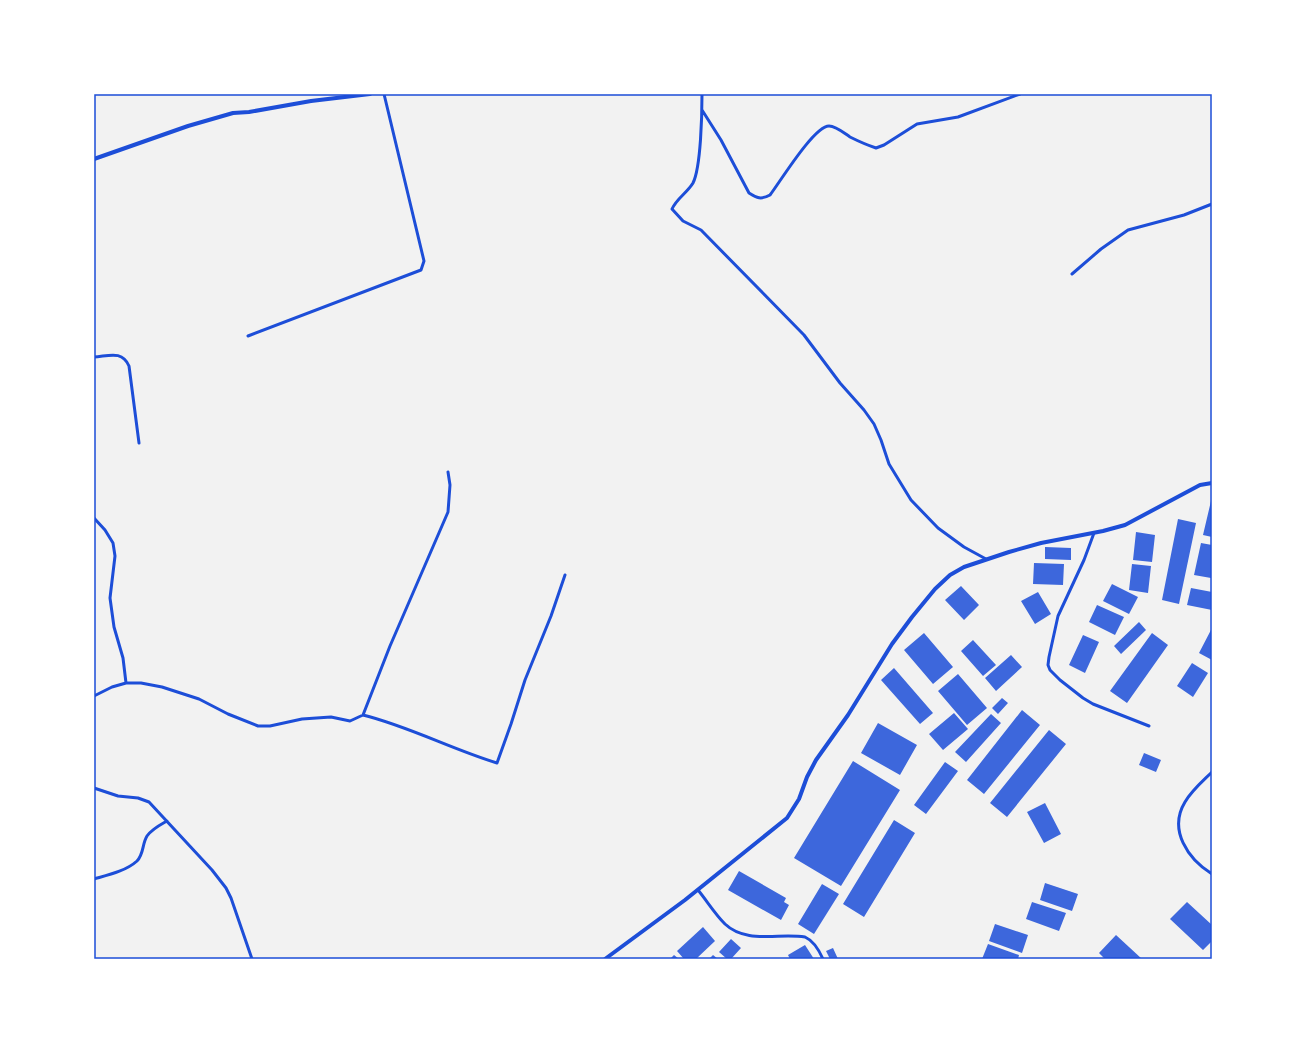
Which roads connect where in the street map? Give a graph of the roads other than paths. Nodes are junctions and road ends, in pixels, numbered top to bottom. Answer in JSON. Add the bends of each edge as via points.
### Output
{"nodes":[{"id":1,"x":370,"y":94,"type":"edge"},
{"id":2,"x":384,"y":94,"type":"edge"},
{"id":3,"x":702,"y":94,"type":"edge"},
{"id":4,"x":1020,"y":94,"type":"edge"},
{"id":5,"x":701,"y":110,"type":"junction"},
{"id":6,"x":94,"y":159,"type":"edge"},
{"id":7,"x":1212,"y":204,"type":"edge"},
{"id":8,"x":1072,"y":274,"type":"dead end"},
{"id":9,"x":248,"y":336,"type":"dead end"},
{"id":10,"x":94,"y":357,"type":"edge"},
{"id":11,"x":139,"y":443,"type":"dead end"},
{"id":12,"x":448,"y":472,"type":"dead end"},
{"id":13,"x":1212,"y":483,"type":"edge"},
{"id":14,"x":94,"y":518,"type":"edge"},
{"id":15,"x":1094,"y":533,"type":"junction"},
{"id":16,"x":986,"y":559,"type":"junction"},
{"id":17,"x":565,"y":575,"type":"dead end"},
{"id":18,"x":126,"y":683,"type":"junction"},
{"id":19,"x":94,"y":696,"type":"edge"},
{"id":20,"x":363,"y":715,"type":"junction"},
{"id":21,"x":1149,"y":726,"type":"dead end"},
{"id":22,"x":1212,"y":772,"type":"edge"},
{"id":23,"x":94,"y":788,"type":"edge"},
{"id":24,"x":167,"y":821,"type":"junction"},
{"id":25,"x":1212,"y":874,"type":"edge"},
{"id":26,"x":94,"y":879,"type":"edge"},
{"id":27,"x":698,"y":890,"type":"junction"},
{"id":28,"x":252,"y":959,"type":"edge"},
{"id":29,"x":605,"y":959,"type":"edge"},
{"id":30,"x":824,"y":959,"type":"edge"}],
"edges":[{"from":1,"to":6,"type":"street","via":[[233,113]]},
{"from":2,"to":9,"type":"lane","via":[[424,261],[421,270]]},
{"from":3,"to":5,"type":"lane"},
{"from":4,"to":5,"type":"lane","via":[[958,117],[917,124],[876,148],[837,128],[822,128],[803,149],[770,195],[763,199],[748,193],[721,140]]},
{"from":5,"to":16,"type":"lane","via":[[698,163],[694,182],[672,209],[684,221],[701,230],[808,340],[874,424],[889,464],[911,500],[938,528]]},
{"from":7,"to":8,"type":"lane","via":[[1184,215],[1128,230]]},
{"from":10,"to":11,"type":"lane","via":[[117,355],[126,359]]},
{"from":12,"to":20,"type":"lane","via":[[448,512]]},
{"from":13,"to":15,"type":"street","via":[[1200,485],[1125,524]]},
{"from":14,"to":18,"type":"lane","via":[[106,530],[113,543],[115,556],[110,598]]},
{"from":15,"to":16,"type":"street","via":[[1040,543]]},
{"from":15,"to":21,"type":"lane","via":[[1058,616],[1048,665],[1060,680],[1083,698]]},
{"from":16,"to":27,"type":"street","via":[[950,575],[912,617],[892,644],[848,716],[816,760],[799,799],[787,818]]},
{"from":17,"to":20,"type":"lane","via":[[497,763]]},
{"from":18,"to":19,"type":"lane"},
{"from":18,"to":20,"type":"lane","via":[[148,684],[199,699],[258,726],[332,717],[350,721]]},
{"from":22,"to":25,"type":"lane","via":[[1185,802],[1179,822],[1180,833],[1188,852],[1195,862]]},
{"from":23,"to":24,"type":"lane","via":[[149,802]]},
{"from":24,"to":26,"type":"lane","via":[[147,836],[142,854],[137,861],[113,874]]},
{"from":24,"to":28,"type":"lane","via":[[226,888]]},
{"from":27,"to":29,"type":"street"},
{"from":27,"to":30,"type":"lane","via":[[720,918],[736,932],[749,936],[805,937],[816,946]]}]}
